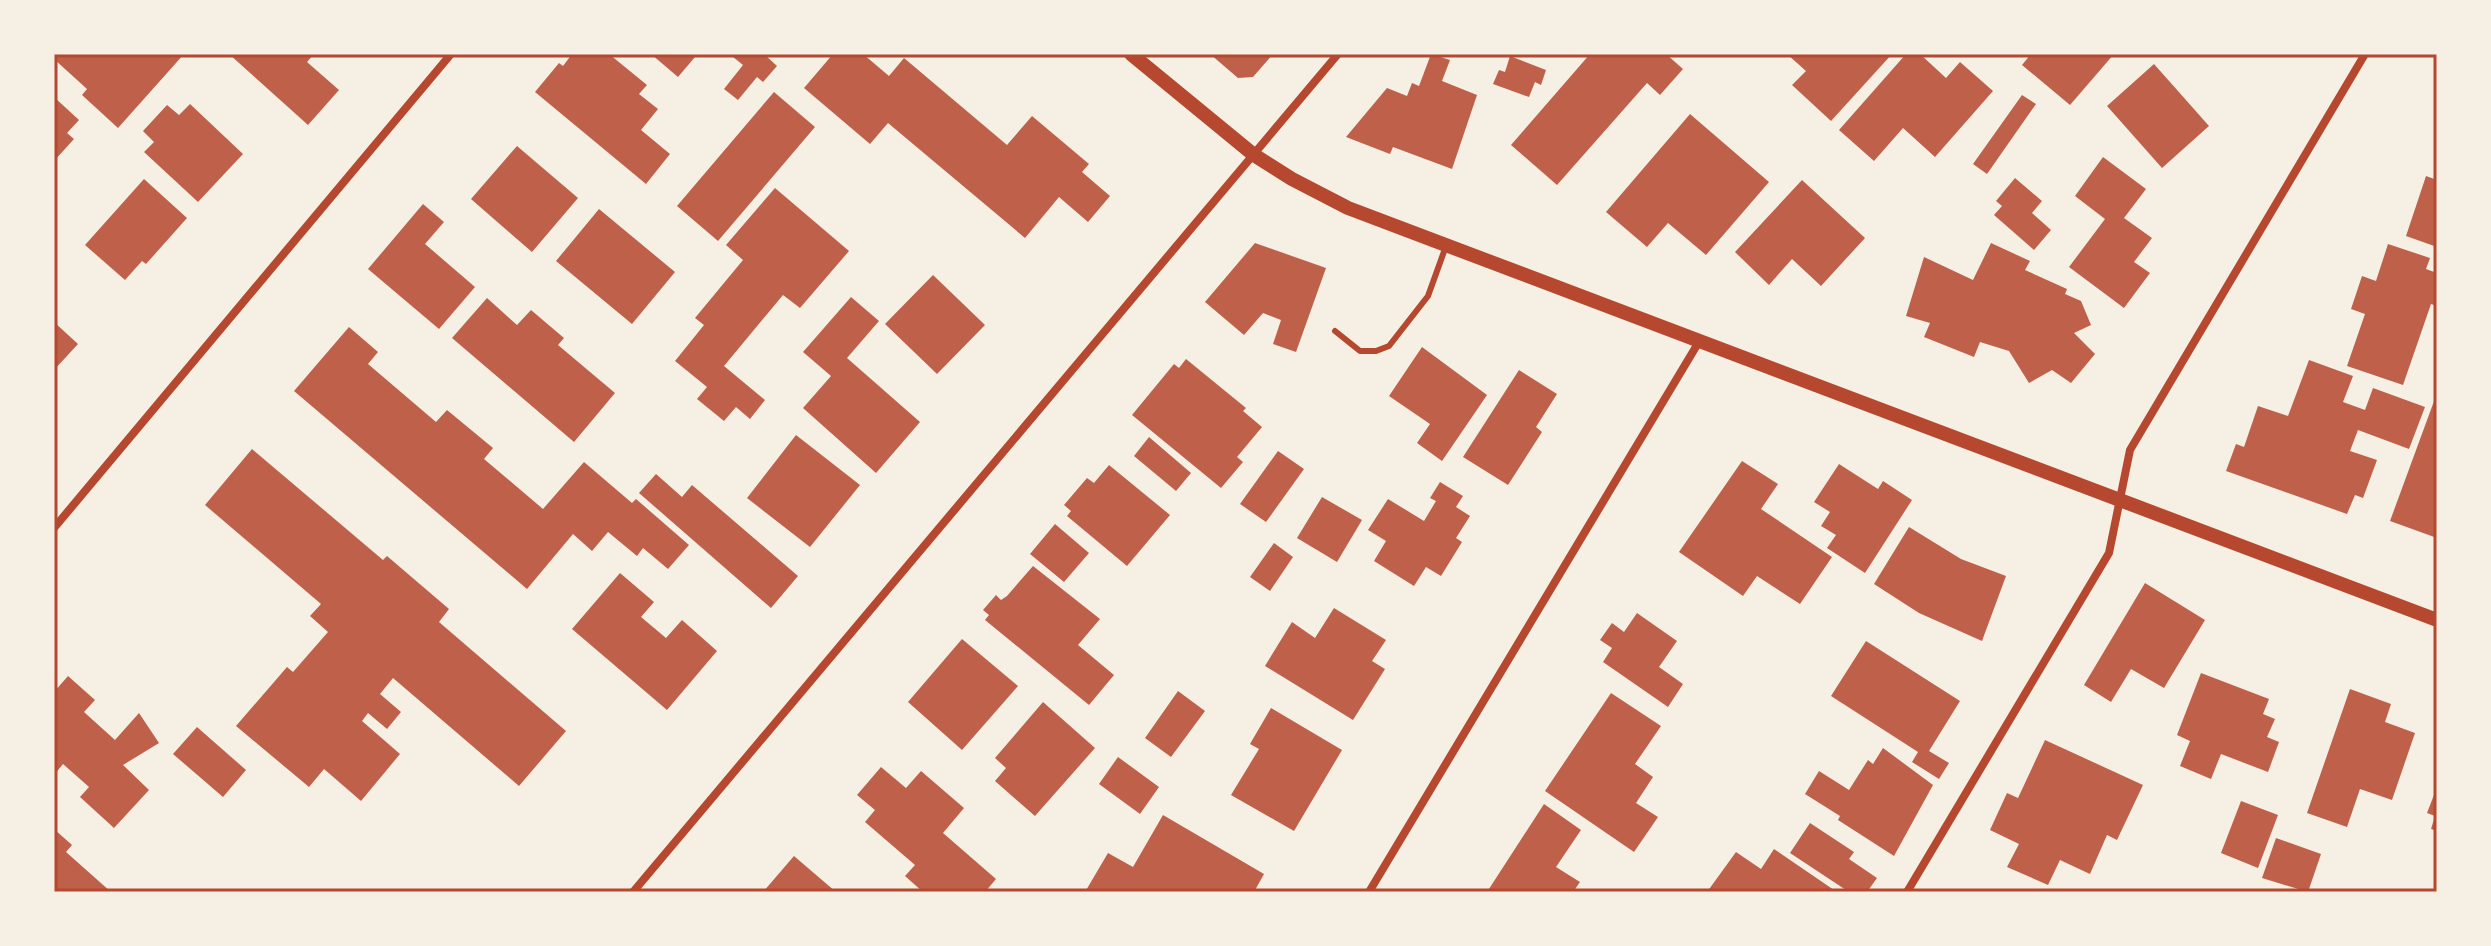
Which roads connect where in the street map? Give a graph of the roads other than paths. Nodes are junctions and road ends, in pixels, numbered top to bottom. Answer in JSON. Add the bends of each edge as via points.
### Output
{"nodes":[{"id":1,"x":451,"y":54,"type":"edge"},
{"id":2,"x":1131,"y":54,"type":"edge"},
{"id":3,"x":1338,"y":54,"type":"edge"},
{"id":4,"x":2365,"y":54,"type":"edge"},
{"id":5,"x":1254,"y":155,"type":"junction"},
{"id":6,"x":1446,"y":246,"type":"junction"},
{"id":7,"x":1335,"y":331,"type":"dead end"},
{"id":8,"x":1700,"y":340,"type":"junction"},
{"id":9,"x":2120,"y":499,"type":"junction"},
{"id":10,"x":54,"y":528,"type":"edge"},
{"id":11,"x":2437,"y":620,"type":"edge"},
{"id":12,"x":633,"y":892,"type":"edge"},
{"id":13,"x":1369,"y":892,"type":"edge"},
{"id":14,"x":1907,"y":892,"type":"edge"}],
"edges":[{"from":1,"to":10,"type":"street"},
{"from":2,"to":5,"type":"street"},
{"from":3,"to":5,"type":"street"},
{"from":4,"to":9,"type":"street","via":[[2130,450]]},
{"from":5,"to":6,"type":"street","via":[[1327,198]]},
{"from":5,"to":12,"type":"street"},
{"from":6,"to":7,"type":"lane","via":[[1428,296],[1389,346],[1360,351]]},
{"from":6,"to":8,"type":"street"},
{"from":8,"to":9,"type":"street"},
{"from":8,"to":13,"type":"street"},
{"from":9,"to":11,"type":"street"},
{"from":9,"to":14,"type":"street","via":[[2109,553]]}]}
